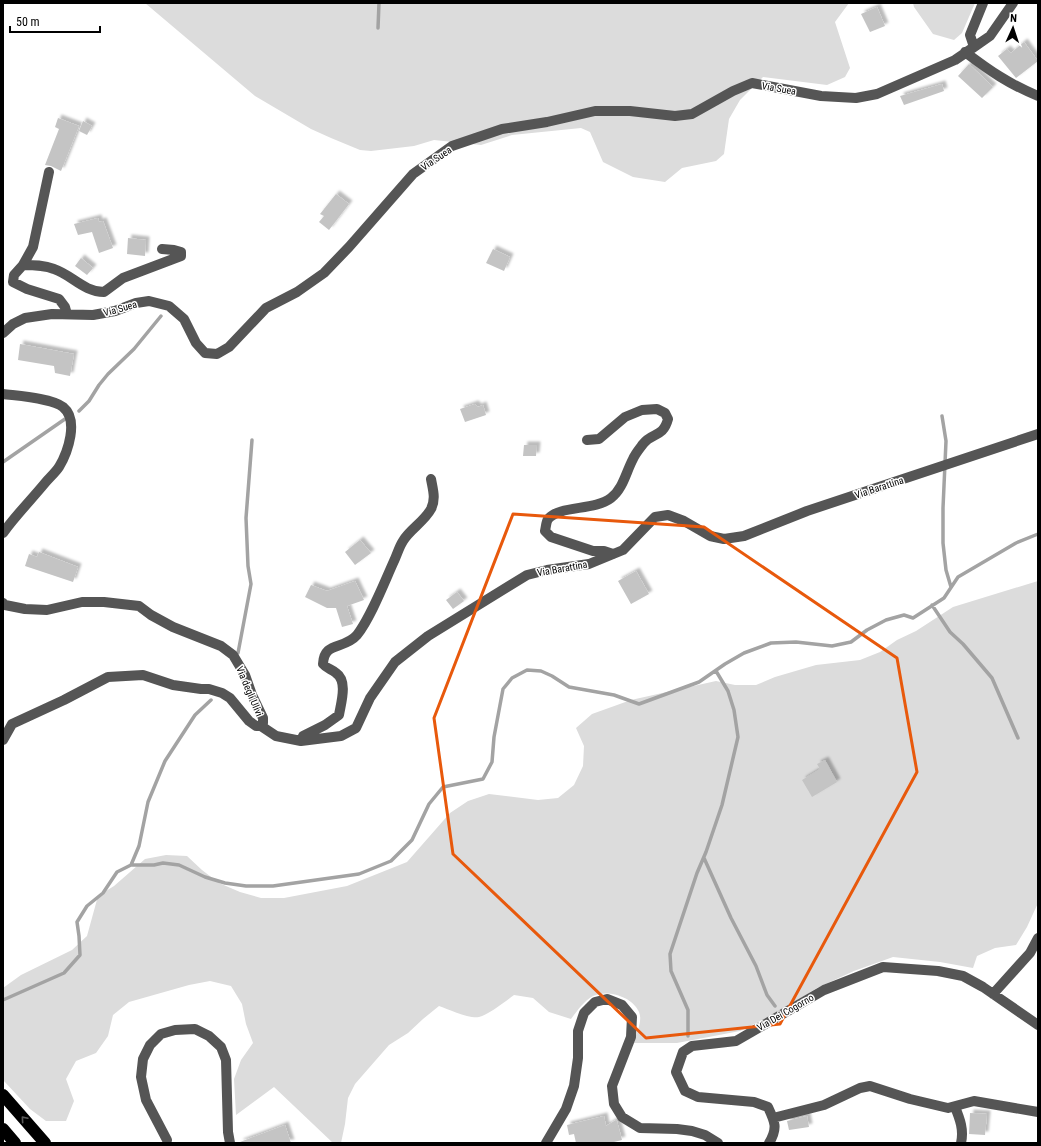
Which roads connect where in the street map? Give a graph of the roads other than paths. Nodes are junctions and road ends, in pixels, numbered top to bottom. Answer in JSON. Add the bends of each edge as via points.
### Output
{"nodes":[{"id":1,"x":983,"y":3,"type":"edge"},
{"id":2,"x":1013,"y":3,"type":"edge"},
{"id":3,"x":974,"y":47,"type":"junction"},
{"id":4,"x":965,"y":52,"type":"junction"},
{"id":5,"x":1038,"y":96,"type":"edge"},
{"id":6,"x":49,"y":172,"type":"dead end"},
{"id":7,"x":162,"y":249,"type":"dead end"},
{"id":8,"x":23,"y":265,"type":"junction"},
{"id":9,"x":67,"y":314,"type":"junction"},
{"id":10,"x":3,"y":333,"type":"edge"},
{"id":11,"x":3,"y":394,"type":"edge"},
{"id":12,"x":1038,"y":434,"type":"edge"},
{"id":13,"x":587,"y":440,"type":"dead end"},
{"id":14,"x":432,"y":479,"type":"dead end"},
{"id":15,"x":3,"y":533,"type":"edge"},
{"id":16,"x":613,"y":554,"type":"junction"},
{"id":17,"x":3,"y":603,"type":"edge"},
{"id":18,"x":261,"y":726,"type":"junction"},
{"id":19,"x":3,"y":740,"type":"edge"},
{"id":20,"x":301,"y":741,"type":"junction"},
{"id":21,"x":1038,"y":938,"type":"edge"},
{"id":22,"x":993,"y":994,"type":"junction"},
{"id":23,"x":1038,"y":1025,"type":"edge"},
{"id":24,"x":3,"y":1095,"type":"edge"},
{"id":25,"x":955,"y":1107,"type":"junction"},
{"id":26,"x":1038,"y":1112,"type":"edge"},
{"id":27,"x":773,"y":1118,"type":"junction"},
{"id":28,"x":3,"y":1129,"type":"edge"},
{"id":29,"x":167,"y":1140,"type":"dead end"},
{"id":30,"x":15,"y":1143,"type":"edge"},
{"id":31,"x":45,"y":1143,"type":"edge"},
{"id":32,"x":230,"y":1143,"type":"edge"},
{"id":33,"x":546,"y":1143,"type":"edge"},
{"id":34,"x":718,"y":1143,"type":"edge"},
{"id":35,"x":769,"y":1143,"type":"edge"},
{"id":36,"x":961,"y":1143,"type":"edge"}],
"edges":[{"from":1,"to":3,"type":"street","via":[[970,35]]},
{"from":2,"to":3,"type":"street","name":"Via Suea","via":[[990,36]]},
{"from":3,"to":4,"type":"street","name":"Via Suea"},
{"from":4,"to":5,"type":"street","via":[[1002,79]]},
{"from":4,"to":9,"type":"street","name":"Via Suea","via":[[955,60],[877,94],[856,98],[821,96],[752,83],[692,114],[676,116],[630,111],[595,111],[502,129],[452,146],[413,174],[324,273],[297,292],[266,308],[229,347],[217,354],[206,353],[196,343],[184,319],[169,306],[149,301],[93,316]]},
{"from":6,"to":8,"type":"street","via":[[33,247]]},
{"from":7,"to":8,"type":"street","via":[[181,252],[181,256],[123,278],[104,292],[92,291],[55,269]]},
{"from":8,"to":9,"type":"street","via":[[14,276],[13,282],[59,299]]},
{"from":9,"to":10,"type":"street","name":"Via Suea","via":[[25,318]]},
{"from":11,"to":15,"type":"street","via":[[40,399],[62,406],[69,413],[72,430],[59,467]]},
{"from":12,"to":16,"type":"street","name":"Via Barattina","via":[[807,511],[744,536],[724,539],[710,536],[668,515],[655,517],[623,550]]},
{"from":13,"to":16,"type":"street","via":[[598,439],[625,417],[642,410],[657,409],[665,413],[668,419],[662,432],[645,441],[633,458],[620,489],[612,498],[601,504],[554,514],[547,520],[545,531],[551,537],[593,551]]},
{"from":14,"to":20,"type":"street","via":[[434,498],[430,510],[403,540],[372,609],[349,642],[326,651],[323,657],[326,668],[336,672],[341,678],[343,691],[339,715],[303,736]]},
{"from":16,"to":20,"type":"street","name":"Via Barattina","via":[[588,564],[527,575],[428,636],[395,662],[370,698],[356,728],[341,736]]},
{"from":17,"to":18,"type":"street","name":"Via degli Ulivi","via":[[25,609],[47,610],[82,602],[139,606],[173,626],[221,646],[233,656],[245,675],[263,718]]},
{"from":18,"to":19,"type":"street","name":"Via degli Ulivi","via":[[249,721],[230,698],[222,693],[173,685],[143,675],[108,677],[12,724]]},
{"from":18,"to":20,"type":"street","name":"Via Barattina","via":[[276,736]]},
{"from":21,"to":22,"type":"street","via":[[1030,953]]},
{"from":22,"to":23,"type":"street","name":"Via Dei Cogorno"},
{"from":22,"to":27,"type":"street","name":"Via Dei Cogorno","via":[[963,976],[938,971],[883,967],[824,990],[736,1042],[692,1046],[683,1052],[676,1072],[686,1091],[698,1097],[754,1102],[768,1107]]},
{"from":31,"to":24,"type":"highway","one_way":true},
{"from":25,"to":26,"type":"street","via":[[981,1101]]},
{"from":25,"to":27,"type":"street","via":[[948,1108],[870,1086],[824,1105]]},
{"from":25,"to":36,"type":"street","via":[[962,1125]]},
{"from":27,"to":35,"type":"street","via":[[775,1134]]},
{"from":28,"to":30,"type":"highway"},
{"from":29,"to":32,"type":"street","via":[[146,1100],[141,1076],[143,1059],[150,1045],[161,1034],[195,1029],[209,1036],[221,1047],[226,1060]]},
{"from":33,"to":34,"type":"street","via":[[566,1109],[574,1086],[578,1031],[584,1013],[595,1002],[607,999],[622,1005],[632,1018],[631,1037],[612,1086],[614,1104],[622,1117],[640,1128],[692,1131]]}]}
